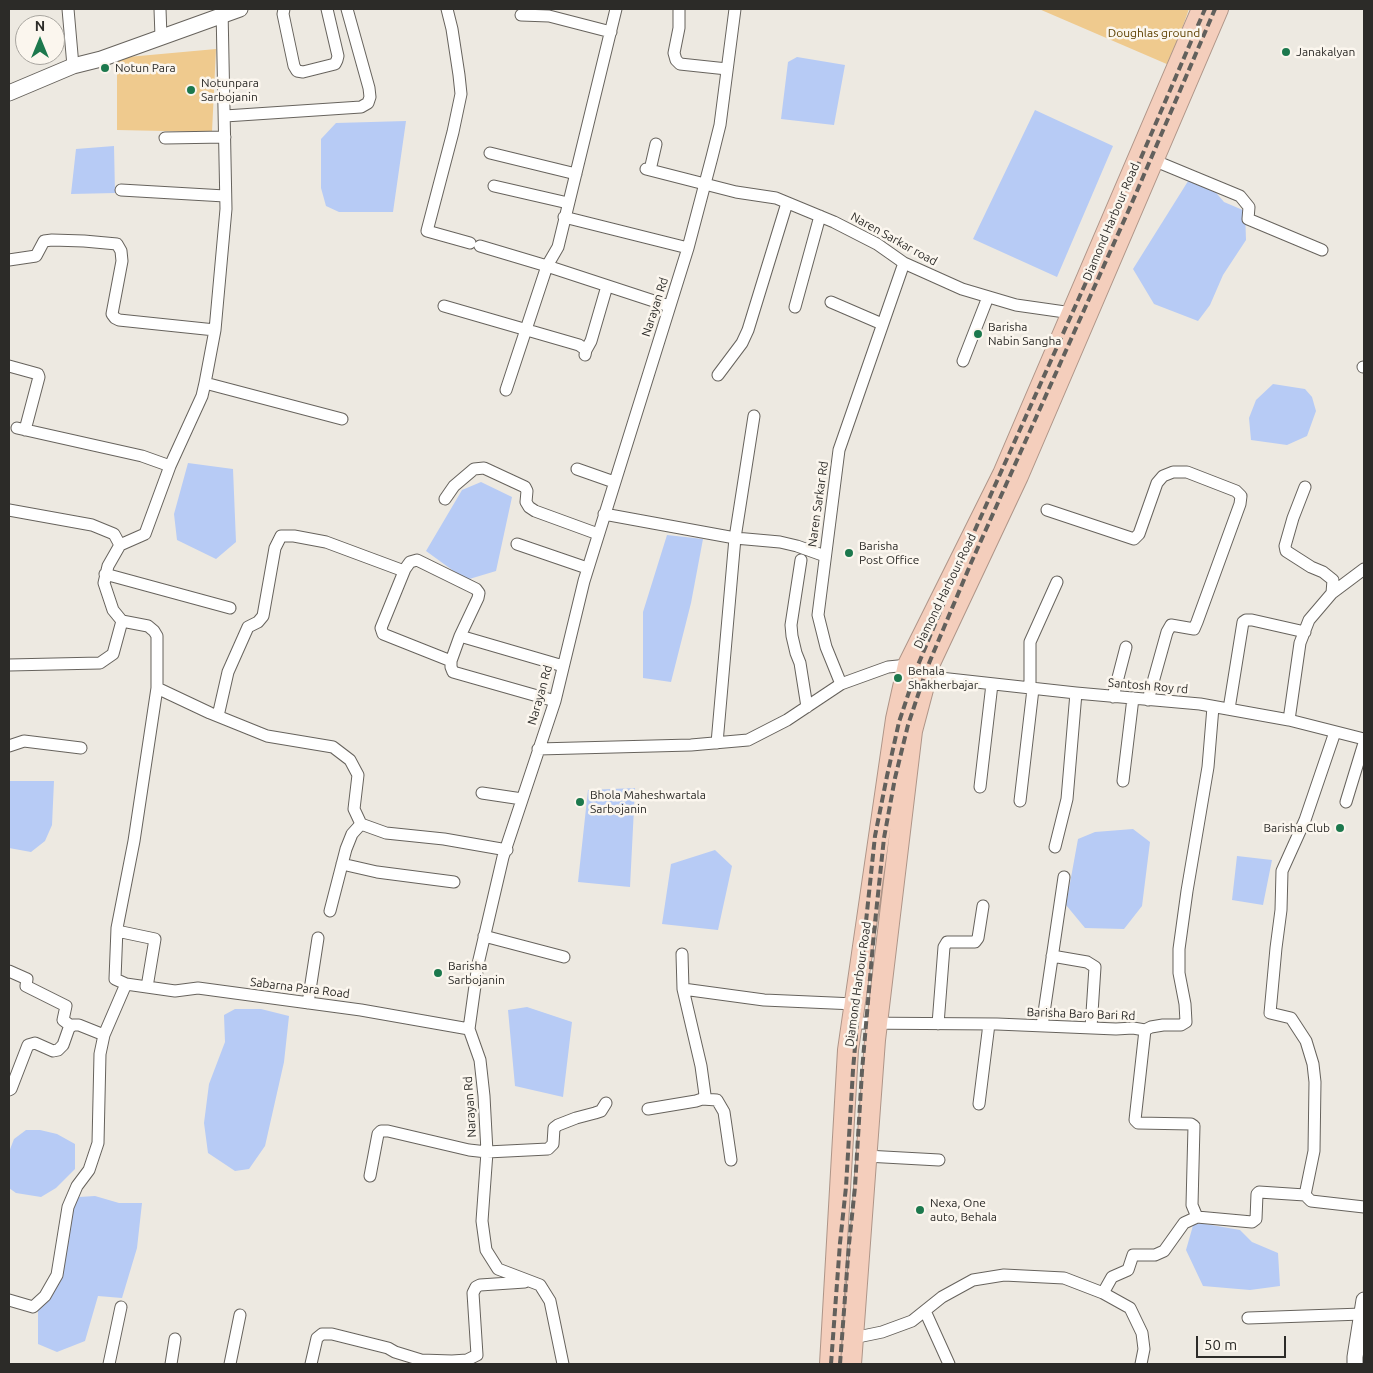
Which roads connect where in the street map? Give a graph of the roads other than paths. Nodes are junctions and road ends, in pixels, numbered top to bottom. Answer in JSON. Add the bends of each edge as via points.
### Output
{"nodes":[{"id":1,"x":68,"y":9,"type":"edge"},
{"id":2,"x":160,"y":9,"type":"edge"},
{"id":3,"x":240,"y":9,"type":"edge"},
{"id":4,"x":284,"y":9,"type":"edge"},
{"id":5,"x":327,"y":9,"type":"edge"},
{"id":6,"x":347,"y":9,"type":"edge"},
{"id":7,"x":447,"y":9,"type":"edge"},
{"id":8,"x":616,"y":9,"type":"edge"},
{"id":9,"x":679,"y":9,"type":"edge"},
{"id":10,"x":735,"y":9,"type":"edge"},
{"id":11,"x":1202,"y":9,"type":"edge"},
{"id":12,"x":1218,"y":9,"type":"edge"},
{"id":13,"x":223,"y":12,"type":"edge"},
{"id":14,"x":522,"y":15,"type":"dead end"},
{"id":15,"x":611,"y":32,"type":"junction"},
{"id":16,"x":161,"y":37,"type":"junction"},
{"id":17,"x":72,"y":66,"type":"junction"},
{"id":18,"x":728,"y":69,"type":"junction"},
{"id":19,"x":9,"y":93,"type":"edge"},
{"id":20,"x":225,"y":116,"type":"junction"},
{"id":21,"x":165,"y":138,"type":"dead end"},
{"id":22,"x":225,"y":138,"type":"junction"},
{"id":23,"x":656,"y":144,"type":"dead end"},
{"id":24,"x":490,"y":153,"type":"dead end"},
{"id":25,"x":1153,"y":160,"type":"junction"},
{"id":26,"x":576,"y":174,"type":"junction"},
{"id":27,"x":704,"y":183,"type":"junction"},
{"id":28,"x":494,"y":186,"type":"dead end"},
{"id":29,"x":121,"y":190,"type":"dead end"},
{"id":30,"x":225,"y":196,"type":"junction"},
{"id":31,"x":568,"y":203,"type":"junction"},
{"id":32,"x":787,"y":203,"type":"junction"},
{"id":33,"x":820,"y":216,"type":"junction"},
{"id":34,"x":564,"y":218,"type":"junction"},
{"id":35,"x":688,"y":248,"type":"junction"},
{"id":36,"x":1322,"y":250,"type":"dead end"},
{"id":37,"x":9,"y":260,"type":"edge"},
{"id":38,"x":904,"y":263,"type":"junction"},
{"id":39,"x":547,"y":266,"type":"junction"},
{"id":40,"x":608,"y":286,"type":"junction"},
{"id":41,"x":988,"y":297,"type":"junction"},
{"id":42,"x":831,"y":302,"type":"dead end"},
{"id":43,"x":444,"y":306,"type":"dead end"},
{"id":44,"x":669,"y":306,"type":"junction"},
{"id":45,"x":795,"y":307,"type":"dead end"},
{"id":46,"x":1072,"y":313,"type":"junction"},
{"id":47,"x":882,"y":324,"type":"junction"},
{"id":48,"x":215,"y":330,"type":"junction"},
{"id":49,"x":526,"y":330,"type":"junction"},
{"id":50,"x":963,"y":361,"type":"dead end"},
{"id":51,"x":9,"y":366,"type":"edge"},
{"id":52,"x":718,"y":375,"type":"dead end"},
{"id":53,"x":205,"y":383,"type":"junction"},
{"id":54,"x":506,"y":390,"type":"dead end"},
{"id":55,"x":754,"y":416,"type":"dead end"},
{"id":56,"x":342,"y":419,"type":"dead end"},
{"id":57,"x":170,"y":466,"type":"junction"},
{"id":58,"x":578,"y":469,"type":"dead end"},
{"id":59,"x":614,"y":482,"type":"junction"},
{"id":60,"x":1305,"y":486,"type":"dead end"},
{"id":61,"x":445,"y":499,"type":"dead end"},
{"id":62,"x":9,"y":510,"type":"edge"},
{"id":63,"x":1047,"y":510,"type":"dead end"},
{"id":64,"x":604,"y":514,"type":"junction"},
{"id":65,"x":598,"y":534,"type":"junction"},
{"id":66,"x":735,"y":538,"type":"junction"},
{"id":67,"x":517,"y":544,"type":"dead end"},
{"id":68,"x":120,"y":545,"type":"junction"},
{"id":69,"x":825,"y":556,"type":"junction"},
{"id":70,"x":971,"y":557,"type":"junction"},
{"id":71,"x":801,"y":560,"type":"dead end"},
{"id":72,"x":588,"y":568,"type":"junction"},
{"id":73,"x":1364,"y":569,"type":"edge"},
{"id":74,"x":404,"y":571,"type":"junction"},
{"id":75,"x":105,"y":574,"type":"junction"},
{"id":76,"x":1057,"y":582,"type":"dead end"},
{"id":77,"x":1332,"y":593,"type":"junction"},
{"id":78,"x":230,"y":608,"type":"dead end"},
{"id":79,"x":122,"y":621,"type":"junction"},
{"id":80,"x":1304,"y":632,"type":"junction"},
{"id":81,"x":460,"y":636,"type":"junction"},
{"id":82,"x":1126,"y":647,"type":"dead end"},
{"id":83,"x":451,"y":662,"type":"junction"},
{"id":84,"x":9,"y":665,"type":"edge"},
{"id":85,"x":908,"y":665,"type":"junction"},
{"id":86,"x":563,"y":666,"type":"junction"},
{"id":87,"x":927,"y":676,"type":"junction"},
{"id":88,"x":841,"y":684,"type":"junction"},
{"id":89,"x":992,"y":684,"type":"junction"},
{"id":90,"x":157,"y":688,"type":"junction"},
{"id":91,"x":1031,"y":689,"type":"junction"},
{"id":92,"x":1076,"y":693,"type":"junction"},
{"id":93,"x":1113,"y":696,"type":"junction"},
{"id":94,"x":1133,"y":698,"type":"junction"},
{"id":95,"x":1148,"y":700,"type":"junction"},
{"id":96,"x":555,"y":702,"type":"junction"},
{"id":97,"x":807,"y":707,"type":"junction"},
{"id":98,"x":1213,"y":707,"type":"junction"},
{"id":99,"x":1229,"y":709,"type":"junction"},
{"id":100,"x":218,"y":716,"type":"junction"},
{"id":101,"x":1289,"y":720,"type":"junction"},
{"id":102,"x":1334,"y":732,"type":"junction"},
{"id":103,"x":1364,"y":739,"type":"edge"},
{"id":104,"x":717,"y":743,"type":"junction"},
{"id":105,"x":1364,"y":743,"type":"edge"},
{"id":106,"x":9,"y":746,"type":"edge"},
{"id":107,"x":81,"y":748,"type":"dead end"},
{"id":108,"x":538,"y":749,"type":"junction"},
{"id":109,"x":1123,"y":781,"type":"dead end"},
{"id":110,"x":980,"y":787,"type":"dead end"},
{"id":111,"x":482,"y":793,"type":"dead end"},
{"id":112,"x":522,"y":799,"type":"junction"},
{"id":113,"x":1020,"y":801,"type":"dead end"},
{"id":114,"x":1346,"y":802,"type":"dead end"},
{"id":115,"x":361,"y":824,"type":"junction"},
{"id":116,"x":1055,"y":847,"type":"dead end"},
{"id":117,"x":507,"y":850,"type":"junction"},
{"id":118,"x":342,"y":864,"type":"junction"},
{"id":119,"x":1064,"y":877,"type":"dead end"},
{"id":120,"x":454,"y":882,"type":"dead end"},
{"id":121,"x":983,"y":906,"type":"dead end"},
{"id":122,"x":330,"y":912,"type":"dead end"},
{"id":123,"x":117,"y":931,"type":"junction"},
{"id":124,"x":484,"y":936,"type":"junction"},
{"id":125,"x":318,"y":938,"type":"dead end"},
{"id":126,"x":682,"y":954,"type":"dead end"},
{"id":127,"x":1052,"y":956,"type":"junction"},
{"id":128,"x":564,"y":957,"type":"dead end"},
{"id":129,"x":9,"y":971,"type":"edge"},
{"id":130,"x":126,"y":984,"type":"junction"},
{"id":131,"x":147,"y":987,"type":"junction"},
{"id":132,"x":684,"y":990,"type":"junction"},
{"id":133,"x":308,"y":1003,"type":"junction"},
{"id":134,"x":853,"y":1013,"type":"junction"},
{"id":135,"x":877,"y":1024,"type":"junction"},
{"id":136,"x":938,"y":1024,"type":"junction"},
{"id":137,"x":989,"y":1024,"type":"junction"},
{"id":138,"x":70,"y":1026,"type":"junction"},
{"id":139,"x":1042,"y":1026,"type":"junction"},
{"id":140,"x":1091,"y":1028,"type":"junction"},
{"id":141,"x":469,"y":1029,"type":"junction"},
{"id":142,"x":1145,"y":1030,"type":"junction"},
{"id":143,"x":104,"y":1035,"type":"junction"},
{"id":144,"x":9,"y":1090,"type":"edge"},
{"id":145,"x":702,"y":1099,"type":"junction"},
{"id":146,"x":606,"y":1103,"type":"dead end"},
{"id":147,"x":979,"y":1104,"type":"dead end"},
{"id":148,"x":648,"y":1110,"type":"dead end"},
{"id":149,"x":487,"y":1152,"type":"junction"},
{"id":150,"x":866,"y":1156,"type":"junction"},
{"id":151,"x":731,"y":1160,"type":"dead end"},
{"id":152,"x":940,"y":1160,"type":"dead end"},
{"id":153,"x":370,"y":1176,"type":"dead end"},
{"id":154,"x":1304,"y":1195,"type":"junction"},
{"id":155,"x":1364,"y":1207,"type":"edge"},
{"id":156,"x":1197,"y":1217,"type":"junction"},
{"id":157,"x":530,"y":1281,"type":"junction"},
{"id":158,"x":1103,"y":1293,"type":"junction"},
{"id":159,"x":9,"y":1300,"type":"edge"},
{"id":160,"x":121,"y":1306,"type":"dead end"},
{"id":161,"x":1363,"y":1307,"type":"edge"},
{"id":162,"x":925,"y":1311,"type":"junction"},
{"id":163,"x":240,"y":1315,"type":"dead end"},
{"id":164,"x":1248,"y":1318,"type":"dead end"},
{"id":165,"x":853,"y":1338,"type":"junction"},
{"id":166,"x":175,"y":1339,"type":"dead end"},
{"id":167,"x":420,"y":1362,"type":"edge"},
{"id":168,"x":109,"y":1364,"type":"edge"},
{"id":169,"x":171,"y":1364,"type":"edge"},
{"id":170,"x":230,"y":1364,"type":"edge"},
{"id":171,"x":311,"y":1364,"type":"edge"},
{"id":172,"x":563,"y":1364,"type":"edge"},
{"id":173,"x":830,"y":1364,"type":"edge"},
{"id":174,"x":851,"y":1364,"type":"edge"},
{"id":175,"x":949,"y":1364,"type":"edge"},
{"id":176,"x":1141,"y":1364,"type":"edge"},
{"id":177,"x":1356,"y":1364,"type":"edge"}],
"edges":[{"from":1,"to":17,"type":"street"},
{"from":2,"to":16,"type":"street"},
{"from":3,"to":13,"type":"main road"},
{"from":4,"to":5,"type":"street","via":[[294,66],[303,72],[335,64],[337,60]]},
{"from":6,"to":20,"type":"street","via":[[369,88],[368,103],[362,107]]},
{"from":7,"to":39,"type":"street","via":[[461,94],[427,231]]},
{"from":8,"to":15,"type":"street"},
{"from":9,"to":18,"type":"street","via":[[676,60],[680,64]]},
{"from":10,"to":18,"type":"street","name":"Narayan Rd"},
{"from":11,"to":46,"type":"highway","name":"Diamond Harbour Road"},
{"from":12,"to":25,"type":"highway","name":"Diamond Harbour Road"},
{"from":13,"to":16,"type":"main road"},
{"from":13,"to":20,"type":"street"},
{"from":14,"to":15,"type":"street","via":[[549,16]]},
{"from":15,"to":26,"type":"street"},
{"from":16,"to":17,"type":"main road"},
{"from":17,"to":19,"type":"main road"},
{"from":18,"to":27,"type":"street","name":"Narayan Rd","via":[[720,124]]},
{"from":20,"to":22,"type":"street"},
{"from":21,"to":22,"type":"street"},
{"from":22,"to":30,"type":"street"},
{"from":23,"to":27,"type":"street","name":"Naren Sarkar road","via":[[648,170]]},
{"from":24,"to":26,"type":"street"},
{"from":25,"to":36,"type":"street","via":[[1240,196],[1249,207],[1248,219]]},
{"from":25,"to":70,"type":"highway","name":"Diamond Harbour Road","via":[[1022,467]]},
{"from":26,"to":31,"type":"street"},
{"from":27,"to":32,"type":"street","name":"Naren Sarkar road"},
{"from":27,"to":35,"type":"street","name":"Narayan Rd"},
{"from":28,"to":31,"type":"street"},
{"from":29,"to":30,"type":"street"},
{"from":30,"to":48,"type":"street"},
{"from":31,"to":34,"type":"street"},
{"from":32,"to":33,"type":"street","name":"Naren Sarkar road"},
{"from":32,"to":52,"type":"street","via":[[748,330]]},
{"from":33,"to":38,"type":"street","name":"Naren Sarkar road","via":[[878,244]]},
{"from":33,"to":45,"type":"street"},
{"from":34,"to":35,"type":"street"},
{"from":34,"to":39,"type":"street","via":[[558,246]]},
{"from":35,"to":44,"type":"street","name":"Narayan Rd"},
{"from":37,"to":48,"type":"street","via":[[36,256],[44,241],[84,240],[117,244],[122,261],[112,314],[115,318]]},
{"from":38,"to":41,"type":"street","name":"Naren Sarkar road","via":[[962,290]]},
{"from":38,"to":47,"type":"street","name":"Naren Sarkar Rd"},
{"from":39,"to":40,"type":"street"},
{"from":39,"to":49,"type":"street"},
{"from":40,"to":44,"type":"street"},
{"from":40,"to":49,"type":"street","via":[[586,352],[579,345]]},
{"from":41,"to":46,"type":"street","name":"Naren Sarkar road","via":[[1016,305]]},
{"from":41,"to":50,"type":"street"},
{"from":42,"to":47,"type":"street"},
{"from":43,"to":49,"type":"street"},
{"from":44,"to":59,"type":"street","name":"Narayan Rd"},
{"from":46,"to":70,"type":"highway","name":"Diamond Harbour Road"},
{"from":47,"to":69,"type":"street","name":"Naren Sarkar Rd","via":[[839,450]]},
{"from":48,"to":53,"type":"street"},
{"from":49,"to":54,"type":"street"},
{"from":51,"to":57,"type":"street","via":[[39,377],[21,429],[142,456]]},
{"from":53,"to":56,"type":"street"},
{"from":53,"to":57,"type":"street"},
{"from":55,"to":66,"type":"street"},
{"from":57,"to":68,"type":"street","via":[[145,534]]},
{"from":58,"to":59,"type":"street"},
{"from":59,"to":64,"type":"street","name":"Narayan Rd"},
{"from":60,"to":77,"type":"street","via":[[1293,518],[1286,551],[1333,580]]},
{"from":61,"to":65,"type":"street","via":[[454,486],[474,469],[484,468],[525,487],[526,502],[535,511]]},
{"from":62,"to":68,"type":"street","via":[[92,525],[114,534]]},
{"from":63,"to":95,"type":"street","via":[[1134,539],[1139,534],[1157,483],[1163,476],[1187,472],[1236,491],[1241,496],[1194,629],[1171,625]]},
{"from":64,"to":65,"type":"street","name":"Narayan Rd"},
{"from":64,"to":66,"type":"street"},
{"from":65,"to":72,"type":"street","name":"Narayan Rd"},
{"from":66,"to":69,"type":"street","via":[[780,542]]},
{"from":66,"to":104,"type":"street"},
{"from":67,"to":72,"type":"street"},
{"from":68,"to":75,"type":"street"},
{"from":69,"to":88,"type":"street","name":"Naren Sarkar Rd","via":[[818,615],[826,647]]},
{"from":70,"to":85,"type":"highway","name":"Diamond Harbour Road"},
{"from":70,"to":87,"type":"highway","name":"Diamond Harbour Road"},
{"from":71,"to":97,"type":"street","via":[[792,631]]},
{"from":72,"to":86,"type":"street","name":"Narayan Rd"},
{"from":73,"to":77,"type":"street"},
{"from":74,"to":81,"type":"street","via":[[410,562],[417,560],[476,589],[478,598]]},
{"from":74,"to":83,"type":"street","via":[[382,634]]},
{"from":74,"to":100,"type":"street","via":[[326,542],[281,536],[275,548],[263,616],[248,627],[228,672]]},
{"from":75,"to":78,"type":"street"},
{"from":75,"to":79,"type":"street","via":[[104,583],[113,610]]},
{"from":76,"to":91,"type":"street","via":[[1030,642]]},
{"from":77,"to":80,"type":"street","via":[[1309,620]]},
{"from":79,"to":84,"type":"street","via":[[113,654],[100,663]]},
{"from":79,"to":90,"type":"street","via":[[148,626],[157,636]]},
{"from":80,"to":99,"type":"street","via":[[1246,620],[1242,627]]},
{"from":80,"to":101,"type":"street"},
{"from":81,"to":83,"type":"street"},
{"from":81,"to":86,"type":"street"},
{"from":82,"to":93,"type":"street"},
{"from":83,"to":96,"type":"street","via":[[453,672]]},
{"from":85,"to":87,"type":"street"},
{"from":85,"to":88,"type":"street","via":[[888,667]]},
{"from":85,"to":134,"type":"highway","name":"Diamond Harbour Road","via":[[896,719]]},
{"from":86,"to":96,"type":"street","name":"Narayan Rd"},
{"from":87,"to":89,"type":"street","name":"Santosh Roy rd"},
{"from":87,"to":135,"type":"highway","name":"Diamond Harbour Road","via":[[912,730]]},
{"from":88,"to":97,"type":"street"},
{"from":89,"to":91,"type":"street","name":"Santosh Roy rd"},
{"from":89,"to":110,"type":"street"},
{"from":90,"to":100,"type":"street"},
{"from":90,"to":123,"type":"street"},
{"from":91,"to":92,"type":"street","name":"Santosh Roy rd"},
{"from":91,"to":113,"type":"street"},
{"from":92,"to":93,"type":"street","name":"Santosh Roy rd"},
{"from":92,"to":116,"type":"street","via":[[1067,799]]},
{"from":93,"to":94,"type":"street","name":"Santosh Roy rd"},
{"from":94,"to":95,"type":"street","name":"Santosh Roy rd"},
{"from":94,"to":109,"type":"street"},
{"from":95,"to":98,"type":"street","name":"Santosh Roy rd"},
{"from":96,"to":108,"type":"street","name":"Narayan Rd"},
{"from":97,"to":104,"type":"street","via":[[748,740]]},
{"from":98,"to":99,"type":"street","name":"Santosh Roy rd"},
{"from":98,"to":142,"type":"street","via":[[1208,767],[1179,949],[1186,1022],[1181,1026],[1157,1026]]},
{"from":99,"to":101,"type":"street","name":"Santosh Roy rd"},
{"from":100,"to":115,"type":"street","via":[[267,736],[333,747],[350,760],[358,774],[354,808]]},
{"from":101,"to":102,"type":"street","name":"Santosh Roy rd"},
{"from":102,"to":103,"type":"street","name":"Santosh Roy rd"},
{"from":102,"to":154,"type":"street","via":[[1305,820],[1282,872],[1282,910],[1270,999],[1270,1012],[1290,1018],[1306,1041],[1313,1064],[1314,1151]]},
{"from":104,"to":108,"type":"street"},
{"from":105,"to":114,"type":"street"},
{"from":106,"to":107,"type":"street","via":[[24,742]]},
{"from":108,"to":112,"type":"street","name":"Narayan Rd"},
{"from":111,"to":112,"type":"street"},
{"from":112,"to":117,"type":"street","name":"Narayan Rd"},
{"from":115,"to":117,"type":"street","via":[[386,833]]},
{"from":115,"to":118,"type":"street","via":[[352,834]]},
{"from":117,"to":124,"type":"street","name":"Narayan Rd"},
{"from":118,"to":120,"type":"street"},
{"from":118,"to":122,"type":"street"},
{"from":119,"to":127,"type":"street"},
{"from":121,"to":136,"type":"street","via":[[975,942],[947,942],[944,947]]},
{"from":123,"to":130,"type":"street","via":[[114,976]]},
{"from":123,"to":131,"type":"street","via":[[155,938]]},
{"from":124,"to":128,"type":"street"},
{"from":124,"to":141,"type":"street","name":"Narayan Rd"},
{"from":125,"to":133,"type":"street"},
{"from":126,"to":132,"type":"street"},
{"from":127,"to":139,"type":"street"},
{"from":127,"to":140,"type":"street","via":[[1087,962],[1095,967]]},
{"from":129,"to":138,"type":"street","via":[[27,979],[26,986],[66,1006],[63,1020]]},
{"from":130,"to":131,"type":"street","name":"Sabarna Para Road"},
{"from":130,"to":143,"type":"street"},
{"from":131,"to":133,"type":"street","name":"Sabarna Para Road","via":[[175,992],[198,988]]},
{"from":132,"to":134,"type":"street","name":"Barisha Baro Bari Rd"},
{"from":132,"to":145,"type":"street","via":[[706,1091]]},
{"from":133,"to":141,"type":"street","name":"Sabarna Para Road"},
{"from":134,"to":135,"type":"street","name":"Barisha Baro Bari Rd"},
{"from":134,"to":173,"type":"highway","name":"Diamond Harbour Road","via":[[848,1050]]},
{"from":135,"to":136,"type":"street","name":"Barisha Baro Bari Rd"},
{"from":135,"to":150,"type":"highway","name":"Diamond Harbour Road"},
{"from":136,"to":137,"type":"street","name":"Barisha Baro Bari Rd"},
{"from":137,"to":139,"type":"street","name":"Barisha Baro Bari Rd"},
{"from":137,"to":147,"type":"street"},
{"from":138,"to":143,"type":"street","via":[[79,1024]]},
{"from":138,"to":144,"type":"street","via":[[58,1050],[35,1043],[28,1045]]},
{"from":139,"to":140,"type":"street","name":"Barisha Baro Bari Rd"},
{"from":140,"to":142,"type":"street","name":"Barisha Baro Bari Rd"},
{"from":141,"to":149,"type":"street","name":"Narayan Rd","via":[[480,1060]]},
{"from":142,"to":156,"type":"street","name":"Barisha Baro Bari Rd","via":[[1135,1120],[1138,1123],[1194,1126],[1192,1205]]},
{"from":143,"to":159,"type":"street","via":[[100,1054],[98,1143],[89,1170],[77,1186],[68,1207],[57,1275],[45,1296],[33,1307]]},
{"from":145,"to":148,"type":"street"},
{"from":145,"to":151,"type":"street","via":[[717,1100],[724,1112]]},
{"from":146,"to":149,"type":"street","via":[[601,1111],[554,1128],[548,1149]]},
{"from":149,"to":153,"type":"street","via":[[381,1131]]},
{"from":149,"to":157,"type":"street","name":"Narayan Rd","via":[[482,1220],[486,1250],[498,1268]]},
{"from":150,"to":152,"type":"street"},
{"from":150,"to":165,"type":"highway","name":"Diamond Harbour Road"},
{"from":154,"to":155,"type":"street","via":[[1311,1201]]},
{"from":154,"to":156,"type":"street","via":[[1259,1192],[1256,1219],[1252,1222]]},
{"from":156,"to":158,"type":"street","via":[[1184,1222],[1164,1251],[1155,1255],[1133,1255],[1128,1270],[1112,1277]]},
{"from":157,"to":167,"type":"street","via":[[476,1287],[473,1293],[477,1355],[467,1360]]},
{"from":157,"to":172,"type":"street","name":"Narayan Rd","via":[[540,1285],[550,1301]]},
{"from":158,"to":162,"type":"street","via":[[1064,1278],[1004,1275],[973,1280],[942,1297]]},
{"from":158,"to":176,"type":"street","via":[[1130,1308],[1142,1333],[1144,1349]]},
{"from":160,"to":168,"type":"street"},
{"from":161,"to":164,"type":"street"},
{"from":161,"to":177,"type":"main road"},
{"from":162,"to":165,"type":"street","via":[[897,1327]]},
{"from":162,"to":175,"type":"street"},
{"from":163,"to":170,"type":"street"},
{"from":165,"to":174,"type":"highway","name":"Diamond Harbour Road"},
{"from":166,"to":169,"type":"street"},
{"from":167,"to":171,"type":"street","via":[[388,1348],[322,1334],[317,1338]]}]}
